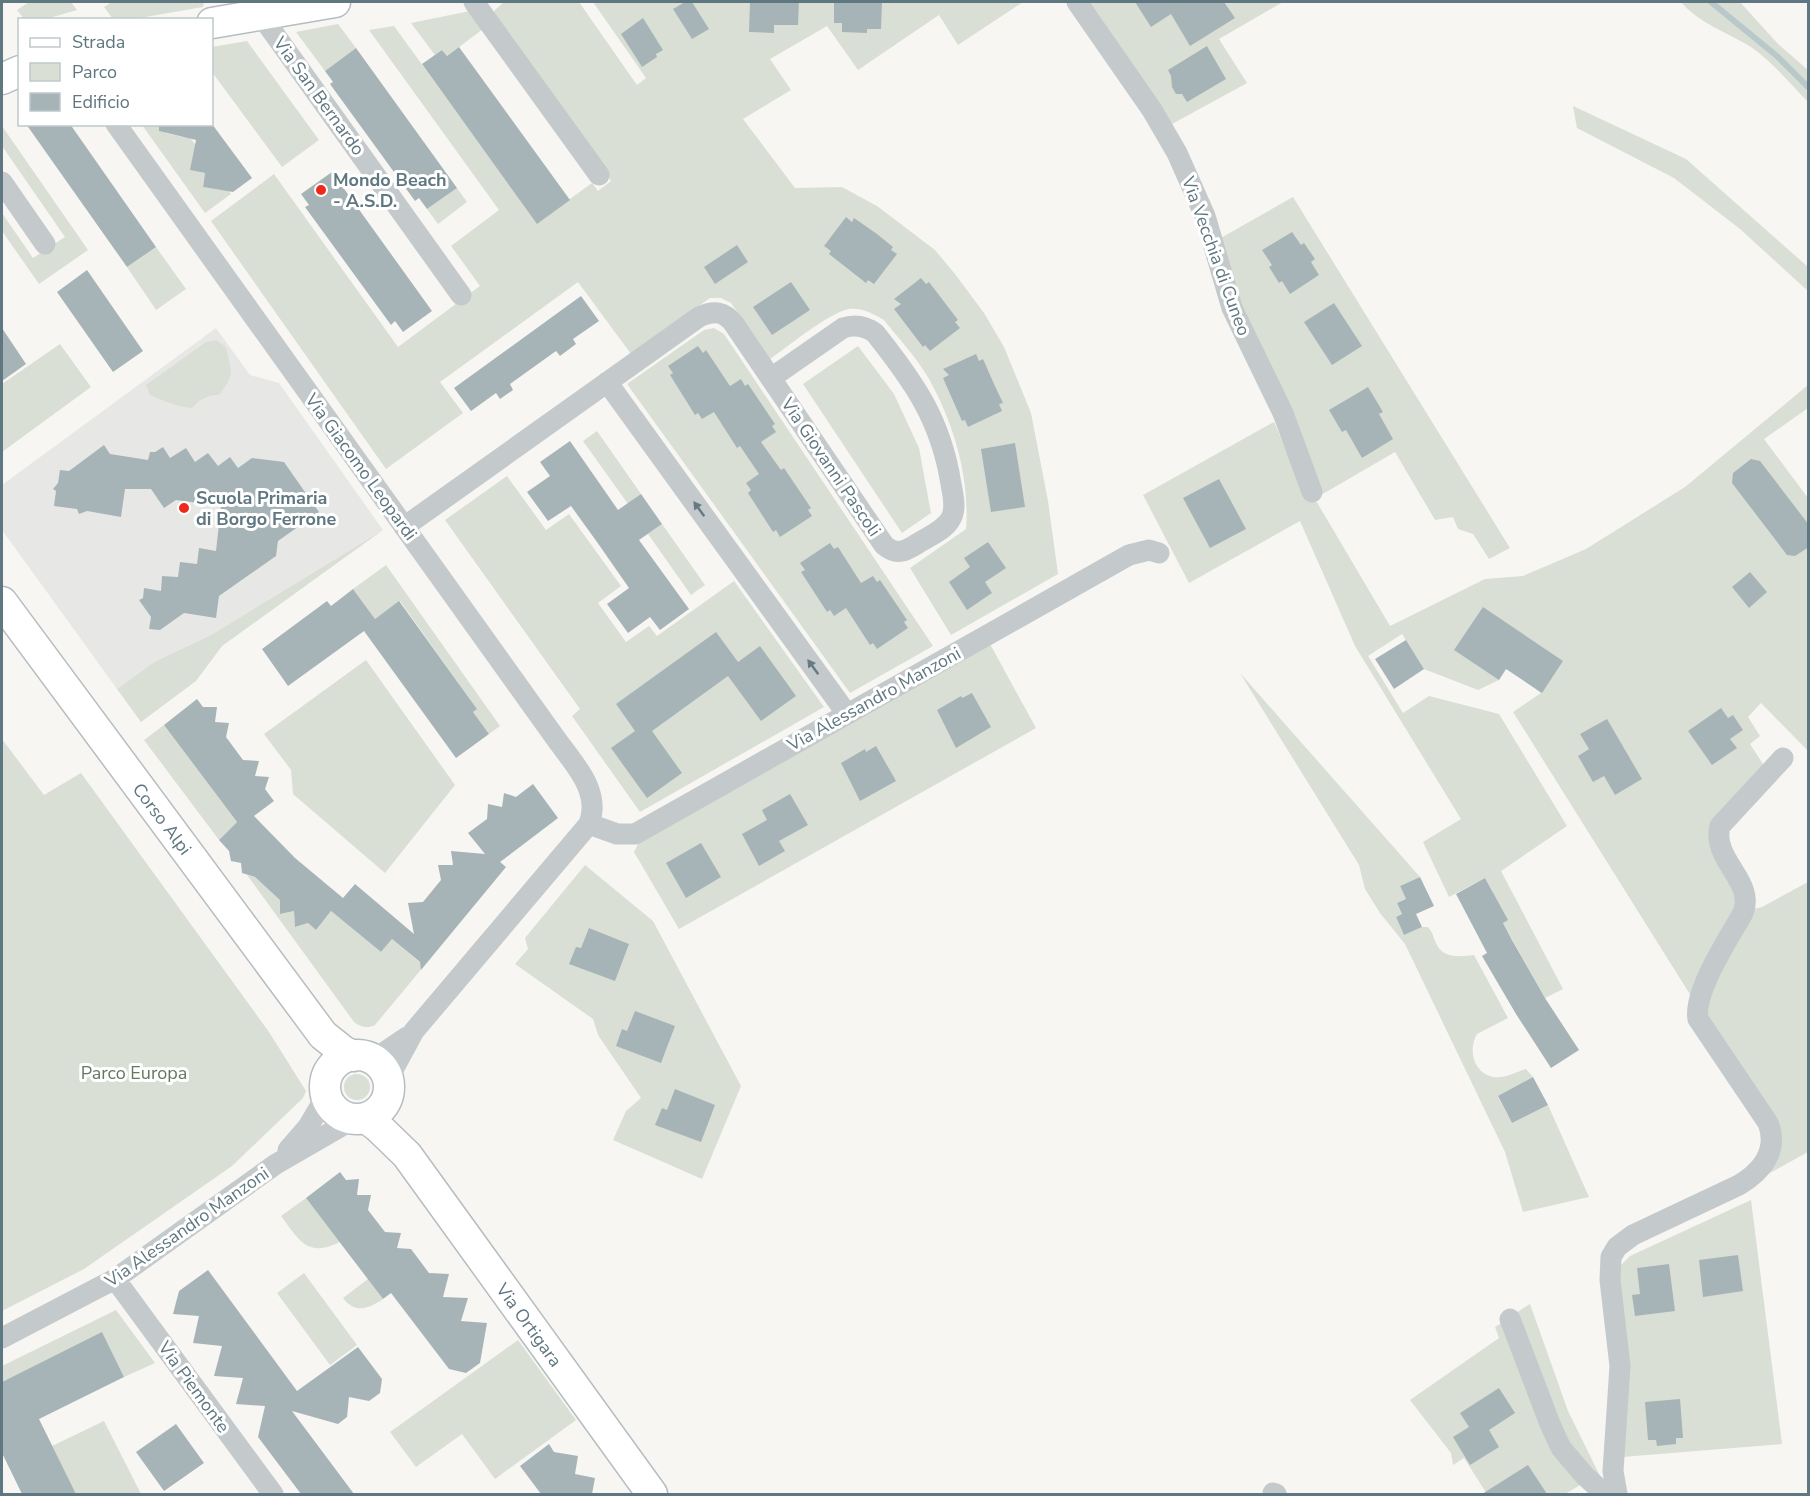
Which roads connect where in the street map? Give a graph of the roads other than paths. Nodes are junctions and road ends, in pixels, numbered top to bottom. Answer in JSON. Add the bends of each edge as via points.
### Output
{"nodes":[{"id":1,"x":335,"y":2,"type":"edge"},
{"id":2,"x":474,"y":2,"type":"edge"},
{"id":3,"x":486,"y":2,"type":"edge"},
{"id":4,"x":1077,"y":2,"type":"edge"},
{"id":5,"x":260,"y":14,"type":"junction"},
{"id":6,"x":213,"y":22,"type":"edge"},
{"id":7,"x":491,"y":23,"type":"junction"},
{"id":8,"x":18,"y":72,"type":"edge"},
{"id":9,"x":2,"y":79,"type":"edge"},
{"id":10,"x":117,"y":126,"type":"edge"},
{"id":11,"x":599,"y":176,"type":"dead end"},
{"id":12,"x":2,"y":182,"type":"edge"},
{"id":13,"x":45,"y":244,"type":"dead end"},
{"id":14,"x":461,"y":295,"type":"dead end"},
{"id":15,"x":771,"y":378,"type":"junction"},
{"id":16,"x":607,"y":382,"type":"junction"},
{"id":17,"x":1312,"y":492,"type":"dead end"},
{"id":18,"x":404,"y":527,"type":"junction"},
{"id":19,"x":1159,"y":553,"type":"dead end"},
{"id":20,"x":2,"y":602,"type":"edge"},
{"id":21,"x":847,"y":714,"type":"junction"},
{"id":22,"x":1783,"y":758,"type":"dead end"},
{"id":23,"x":591,"y":819,"type":"junction"},
{"id":24,"x":323,"y":1035,"type":"junction"},
{"id":25,"x":327,"y":1085,"type":"junction"},
{"id":26,"x":370,"y":1089,"type":"junction"},
{"id":27,"x":276,"y":1164,"type":"junction"},
{"id":28,"x":115,"y":1279,"type":"junction"},
{"id":29,"x":1510,"y":1319,"type":"dead end"},
{"id":30,"x":2,"y":1338,"type":"edge"},
{"id":31,"x":273,"y":1494,"type":"edge"},
{"id":32,"x":652,"y":1494,"type":"edge"},
{"id":33,"x":1605,"y":1494,"type":"edge"},
{"id":34,"x":1617,"y":1494,"type":"edge"}],
"edges":[{"from":1,"to":5,"type":"street","name":"Via San Bernardo"},
{"from":2,"to":7,"type":"street"},
{"from":3,"to":7,"type":"street"},
{"from":4,"to":17,"type":"street","name":"Via Vecchia di Cuneo","via":[[1177,153],[1205,216],[1232,308],[1283,413]]},
{"from":5,"to":6,"type":"street","name":"Via San Bernardo"},
{"from":5,"to":14,"type":"street","name":"Via San Bernardo"},
{"from":7,"to":11,"type":"street"},
{"from":8,"to":9,"type":"street"},
{"from":10,"to":18,"type":"street","name":"Via Giacomo Leopardi"},
{"from":12,"to":13,"type":"street"},
{"from":15,"to":15,"type":"street","name":"Via Giovanni Pascoli","via":[[890,550],[907,551],[950,521],[954,502],[940,436],[916,386],[875,333],[857,326],[843,328]]},
{"from":15,"to":16,"type":"street","name":"Via Giovanni Pascoli","via":[[729,318],[708,312]]},
{"from":16,"to":18,"type":"street","name":"Via Giovanni Pascoli"},
{"from":21,"to":16,"type":"street","one_way":true},
{"from":18,"to":23,"type":"street","name":"Via Giacomo Leopardi","via":[[583,776],[591,793]]},
{"from":19,"to":21,"type":"street","name":"Via Alessandro Manzoni","via":[[1149,550],[1129,555]]},
{"from":20,"to":24,"type":"street","name":"Corso Alpi"},
{"from":21,"to":23,"type":"street","name":"Via Alessandro Manzoni","via":[[635,834],[617,834]]},
{"from":22,"to":34,"type":"street","via":[[1720,826],[1719,846],[1746,895],[1746,903],[1696,1008],[1698,1019],[1768,1123],[1771,1149],[1759,1170],[1745,1182],[1633,1235],[1611,1257],[1620,1366],[1613,1471]]},
{"from":23,"to":26,"type":"street","name":"Via Alessandro Manzoni"},
{"from":24,"to":25,"type":"street","name":"Corso Alpi","via":[[328,1052]]},
{"from":24,"to":26,"type":"street","name":"Corso Alpi","via":[[343,1051]]},
{"from":25,"to":26,"type":"street","name":"Via Alessandro Manzoni","via":[[334,1065],[342,1059]]},
{"from":25,"to":26,"type":"street","via":[[332,1107],[342,1115]]},
{"from":25,"to":27,"type":"street","name":"Via Alessandro Manzoni","via":[[308,1127]]},
{"from":26,"to":27,"type":"street","name":"Via Alessandro Manzoni"},
{"from":26,"to":32,"type":"street","name":"Via Ortigara","via":[[377,1126],[407,1155]]},
{"from":27,"to":28,"type":"street","name":"Via Alessandro Manzoni"},
{"from":28,"to":30,"type":"street","name":"Via Alessandro Manzoni"},
{"from":28,"to":31,"type":"street","name":"Via Piemonte"},
{"from":29,"to":33,"type":"street","via":[[1561,1448]]}]}
